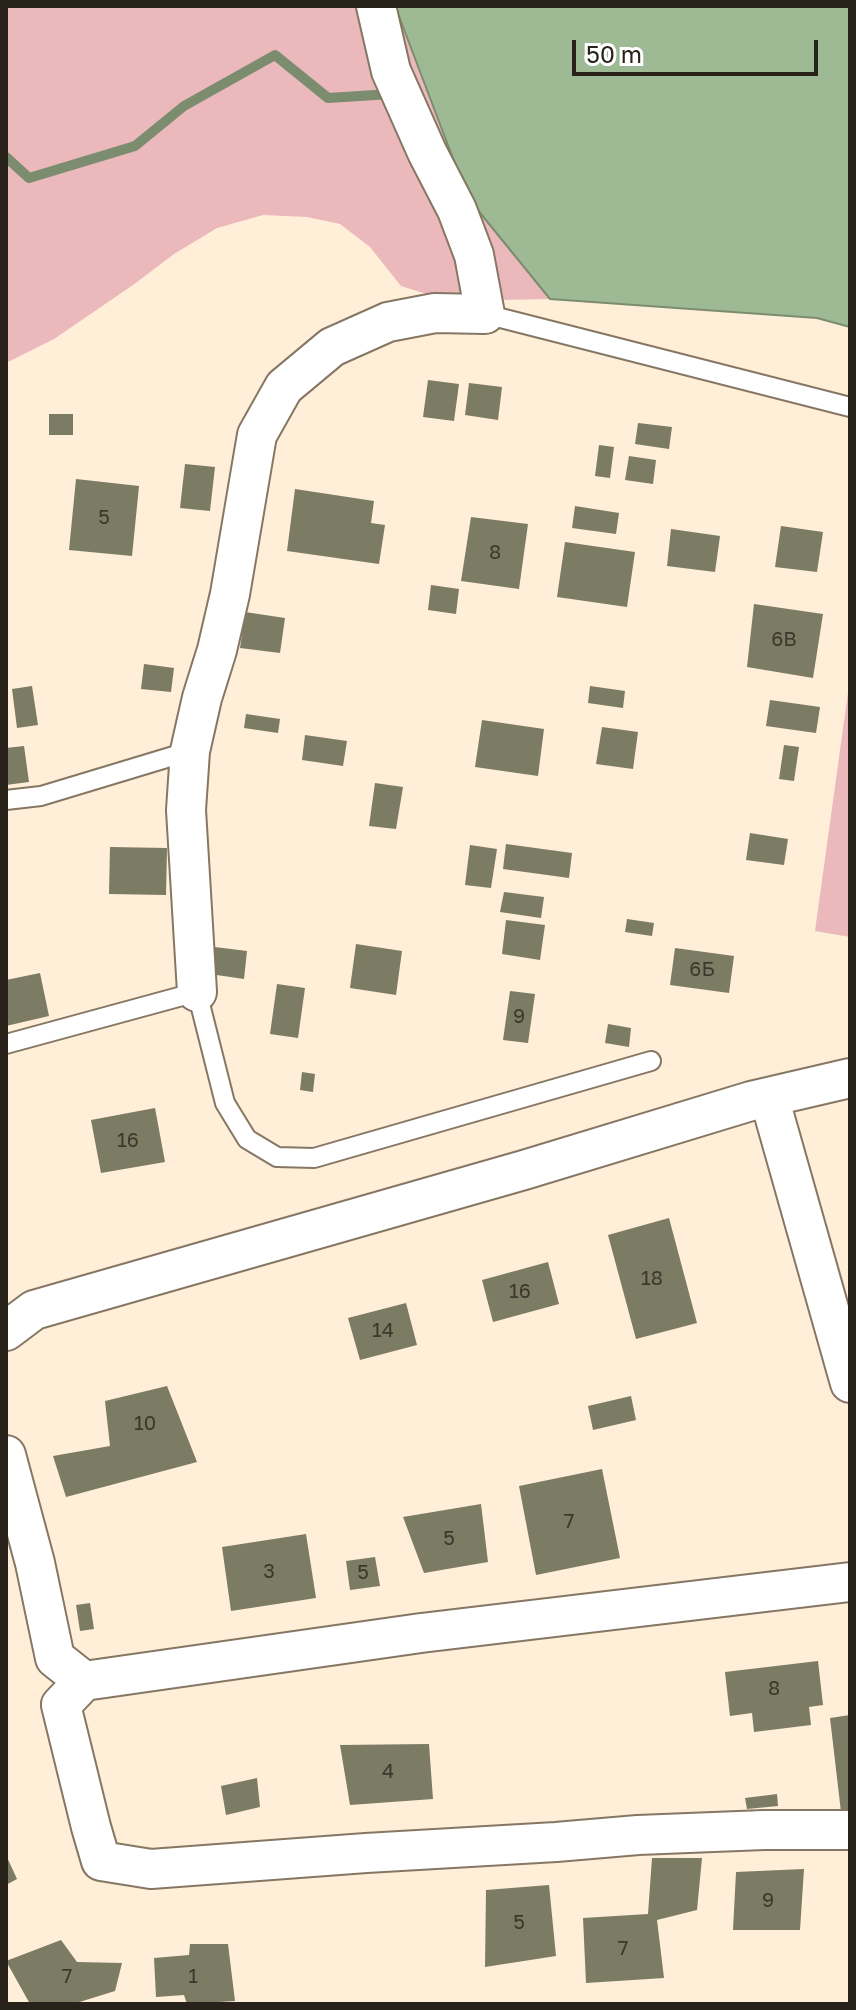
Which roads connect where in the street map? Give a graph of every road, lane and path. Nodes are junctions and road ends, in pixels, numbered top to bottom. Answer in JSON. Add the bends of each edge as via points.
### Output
{"nodes":[{"id":1,"x":376,"y":6,"type":"edge"},
{"id":2,"x":485,"y":314,"type":"junction"},
{"id":3,"x":850,"y":407,"type":"edge"},
{"id":4,"x":190,"y":751,"type":"junction"},
{"id":5,"x":6,"y":800,"type":"edge"},
{"id":6,"x":197,"y":992,"type":"junction"},
{"id":7,"x":6,"y":1044,"type":"edge"},
{"id":8,"x":651,"y":1061,"type":"dead end"},
{"id":9,"x":850,"y":1078,"type":"edge"},
{"id":10,"x":769,"y":1097,"type":"junction"},
{"id":11,"x":6,"y":1331,"type":"edge"},
{"id":12,"x":850,"y":1383,"type":"edge"},
{"id":13,"x":6,"y":1455,"type":"edge"},
{"id":14,"x":850,"y":1582,"type":"edge"},
{"id":15,"x":84,"y":1681,"type":"junction"},
{"id":16,"x":850,"y":1830,"type":"edge"}],
"edges":[{"from":1,"to":2,"type":"street","via":[[391,71],[474,255]]},
{"from":2,"to":3,"type":"lane"},
{"from":2,"to":4,"type":"street","via":[[435,313],[388,322],[332,347],[284,387],[257,435],[230,594]]},
{"from":4,"to":5,"type":"lane","via":[[41,796]]},
{"from":4,"to":6,"type":"street","via":[[186,810]]},
{"from":6,"to":7,"type":"lane"},
{"from":6,"to":8,"type":"lane","via":[[225,1103],[247,1139],[277,1157],[314,1158]]},
{"from":9,"to":10,"type":"street"},
{"from":10,"to":11,"type":"street","via":[[34,1310]]},
{"from":10,"to":12,"type":"street"},
{"from":13,"to":15,"type":"street","via":[[55,1658]]},
{"from":14,"to":15,"type":"street","via":[[421,1633]]},
{"from":15,"to":16,"type":"street","via":[[61,1705],[101,1861],[151,1869],[638,1835]]}]}
